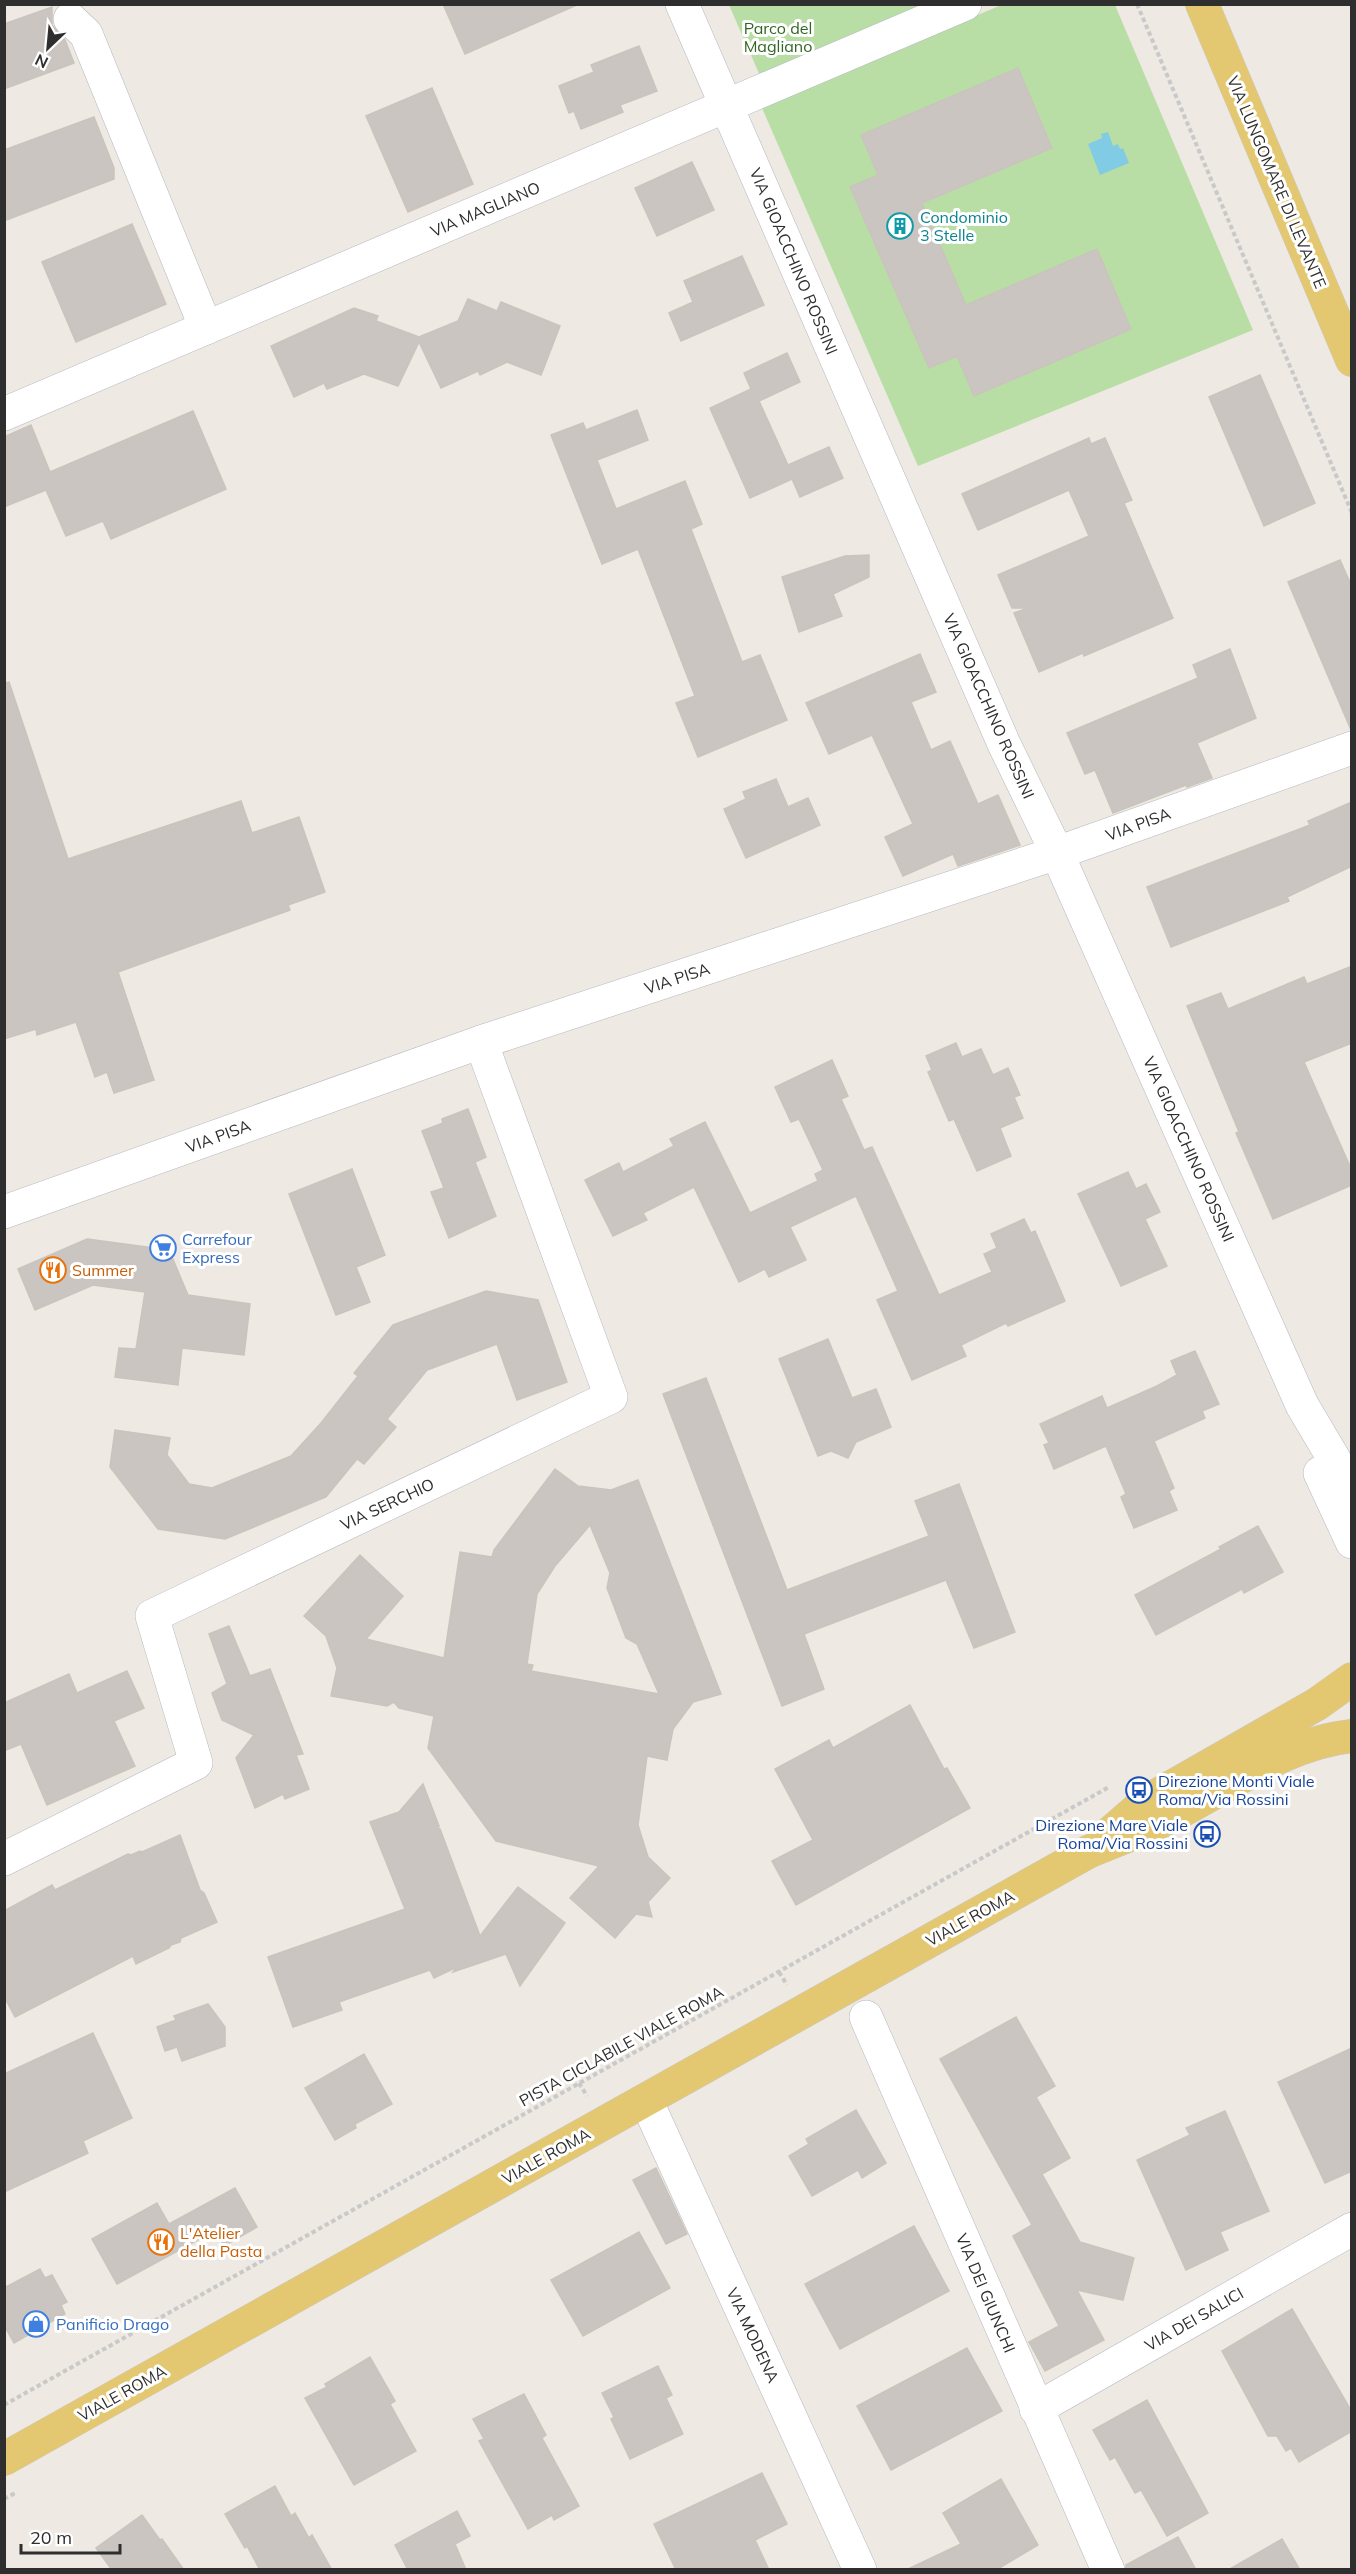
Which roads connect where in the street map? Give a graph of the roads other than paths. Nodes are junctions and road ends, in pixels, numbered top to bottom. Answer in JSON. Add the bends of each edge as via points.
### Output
{"nodes":[{"id":1,"x":682,"y":4,"type":"edge"},
{"id":2,"x":965,"y":4,"type":"edge"},
{"id":3,"x":1202,"y":4,"type":"edge"},
{"id":4,"x":70,"y":19,"type":"dead end"},
{"id":5,"x":727,"y":106,"type":"junction"},
{"id":6,"x":206,"y":328,"type":"junction"},
{"id":7,"x":1352,"y":360,"type":"edge"},
{"id":8,"x":4,"y":414,"type":"edge"},
{"id":9,"x":1352,"y":748,"type":"edge"},
{"id":10,"x":1057,"y":853,"type":"junction"},
{"id":11,"x":481,"y":1042,"type":"junction"},
{"id":12,"x":4,"y":1212,"type":"edge"},
{"id":13,"x":1302,"y":1405,"type":"junction"},
{"id":14,"x":1352,"y":1494,"type":"edge"},
{"id":15,"x":1352,"y":1542,"type":"edge"},
{"id":16,"x":1352,"y":1679,"type":"edge"},
{"id":17,"x":1352,"y":1736,"type":"edge"},
{"id":18,"x":1088,"y":1852,"type":"junction"},
{"id":19,"x":4,"y":1859,"type":"edge"},
{"id":20,"x":866,"y":2017,"type":"dead end"},
{"id":21,"x":646,"y":2100,"type":"junction"},
{"id":22,"x":1352,"y":2229,"type":"edge"},
{"id":23,"x":1036,"y":2409,"type":"junction"},
{"id":24,"x":4,"y":2458,"type":"edge"},
{"id":25,"x":860,"y":2570,"type":"edge"},
{"id":26,"x":1108,"y":2570,"type":"edge"}],
"edges":[{"from":1,"to":5,"type":"street","name":"VIA GIOACCHINO ROSSINI"},
{"from":2,"to":5,"type":"street","name":"VIA MAGLIANO"},
{"from":3,"to":7,"type":"main road","name":"VIA LUNGOMARE DI LEVANTE"},
{"from":4,"to":6,"type":"street","via":[[86,34]]},
{"from":5,"to":6,"type":"street","name":"VIA MAGLIANO"},
{"from":5,"to":10,"type":"street","name":"VIA GIOACCHINO ROSSINI","via":[[1004,744]]},
{"from":6,"to":8,"type":"street","name":"VIA MAGLIANO"},
{"from":9,"to":10,"type":"street","name":"VIA PISA"},
{"from":10,"to":11,"type":"street","name":"VIA PISA"},
{"from":10,"to":13,"type":"street","name":"VIA GIOACCHINO ROSSINI"},
{"from":11,"to":12,"type":"street","name":"VIA PISA"},
{"from":11,"to":19,"type":"street","name":"VIA SERCHIO","via":[[611,1397],[152,1617],[196,1763]]},
{"from":13,"to":14,"type":"street","name":"VIA GIOACCHINO ROSSINI"},
{"from":13,"to":15,"type":"street","name":"VIA GIOACCHINO ROSSINI","via":[[1317,1467]]},
{"from":16,"to":18,"type":"main road","name":"VIALE ROMA","via":[[1317,1704],[1147,1801]]},
{"from":17,"to":18,"type":"main road","name":"VIALE ROMA","via":[[1323,1739],[1289,1753],[1167,1819]]},
{"from":18,"to":21,"type":"main road","name":"VIALE ROMA"},
{"from":20,"to":23,"type":"street","name":"VIA DEI GIUNCHI"},
{"from":21,"to":24,"type":"main road","name":"VIALE ROMA"},
{"from":21,"to":25,"type":"street","name":"VIA MODENA"},
{"from":22,"to":23,"type":"street","name":"VIA DEI SALICI"},
{"from":23,"to":26,"type":"street","name":"VIA DEI GIUNCHI"}]}
